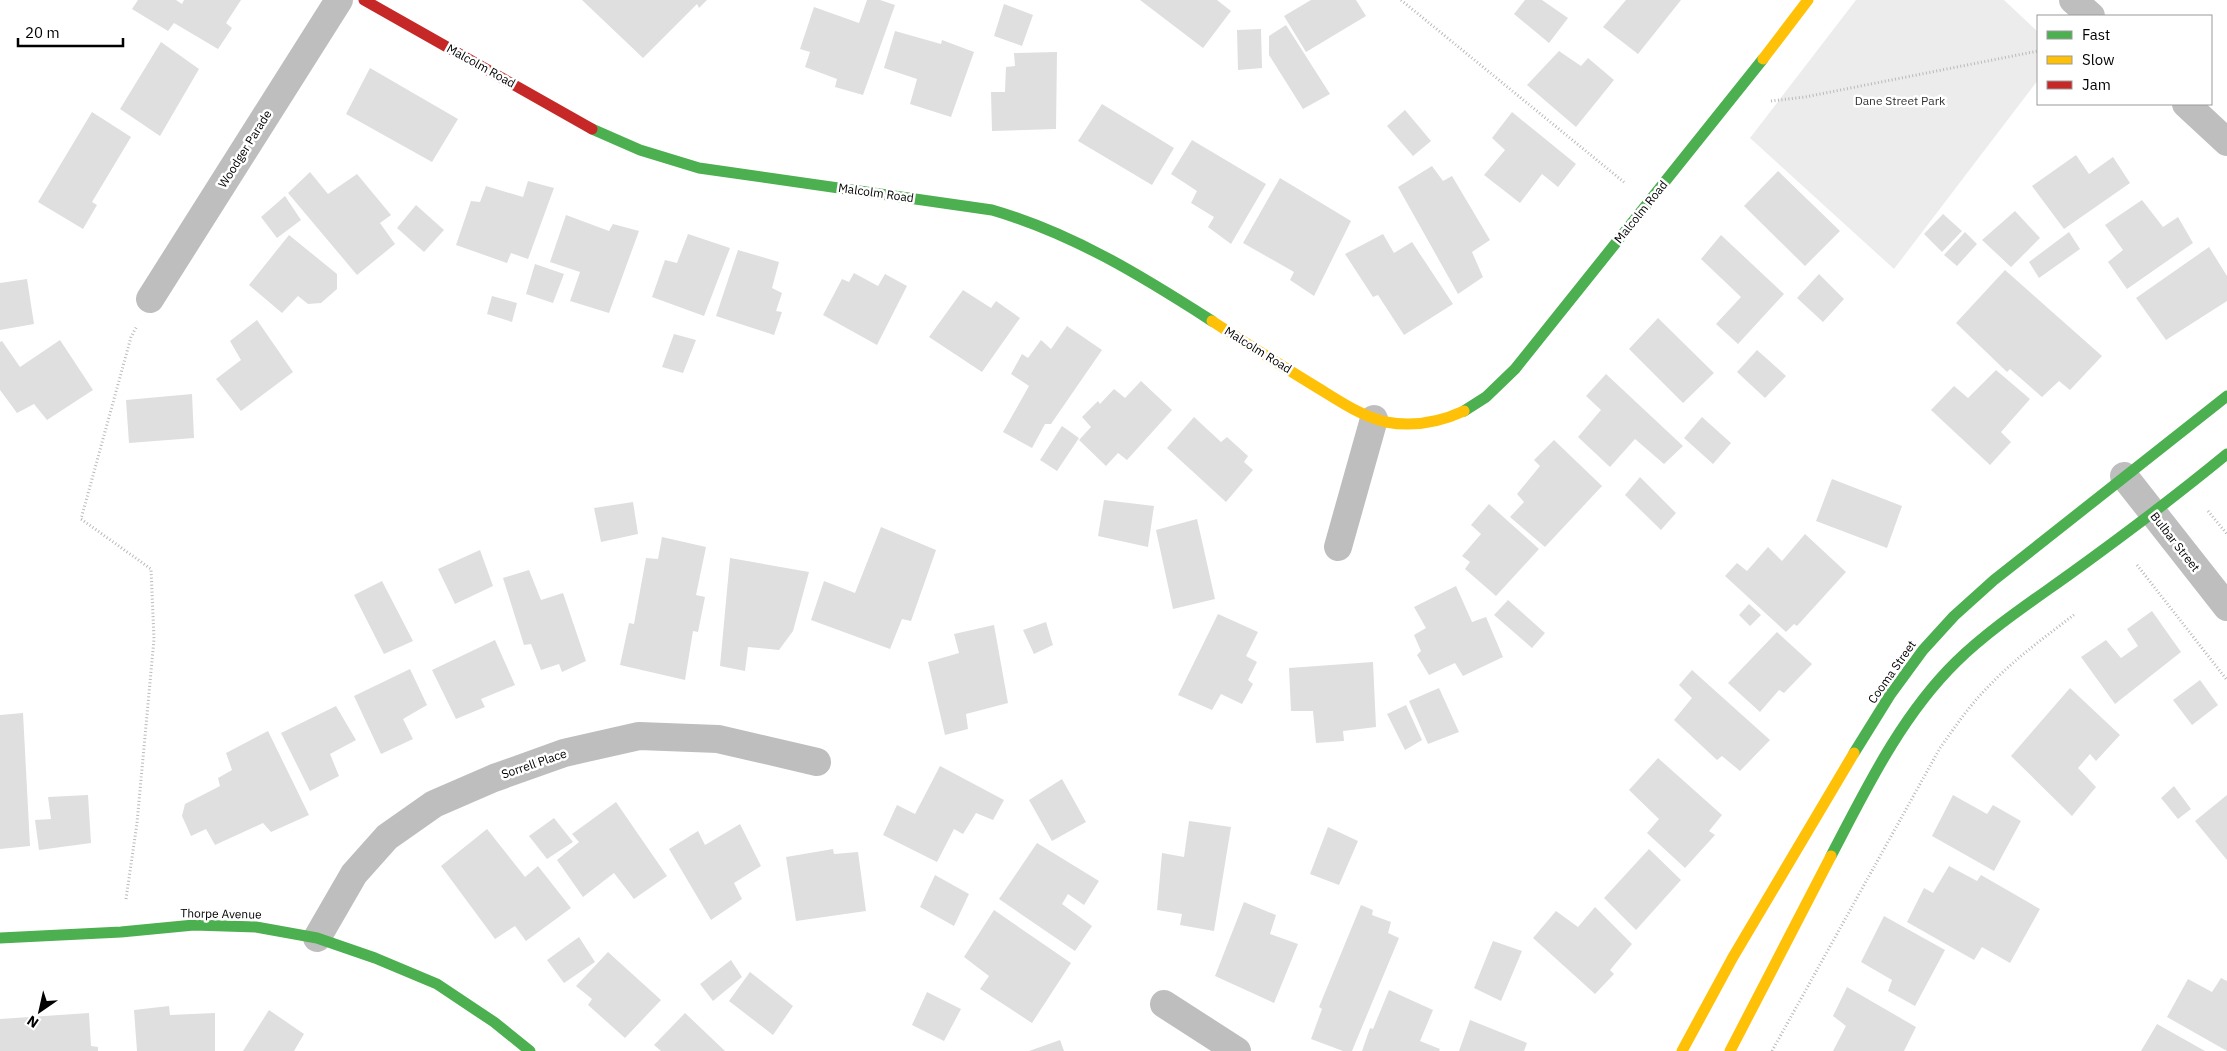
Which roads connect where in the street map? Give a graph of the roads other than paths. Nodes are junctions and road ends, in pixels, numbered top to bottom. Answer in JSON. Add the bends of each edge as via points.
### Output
{"nodes":[{"id":1,"x":339,"y":0,"type":"edge"},
{"id":2,"x":364,"y":0,"type":"edge"},
{"id":3,"x":1808,"y":0,"type":"edge"},
{"id":4,"x":2073,"y":0,"type":"edge"},
{"id":5,"x":2090,"y":15,"type":"edge"},
{"id":6,"x":2187,"y":105,"type":"edge"},
{"id":7,"x":2227,"y":142,"type":"edge"},
{"id":8,"x":150,"y":299,"type":"road end"},
{"id":9,"x":2227,"y":396,"type":"edge"},
{"id":10,"x":1374,"y":419,"type":"junction"},
{"id":11,"x":2227,"y":454,"type":"edge"},
{"id":12,"x":2124,"y":476,"type":"junction"},
{"id":13,"x":2153,"y":514,"type":"junction"},
{"id":14,"x":1338,"y":547,"type":"dead end"},
{"id":15,"x":2227,"y":607,"type":"edge"},
{"id":16,"x":817,"y":762,"type":"dead end"},
{"id":17,"x":0,"y":938,"type":"edge"},
{"id":18,"x":317,"y":938,"type":"junction"},
{"id":19,"x":1164,"y":1004,"type":"dead end"},
{"id":20,"x":530,"y":1051,"type":"edge"},
{"id":21,"x":1238,"y":1051,"type":"edge"},
{"id":22,"x":1682,"y":1051,"type":"edge"},
{"id":23,"x":1730,"y":1051,"type":"edge"}],
"edges":[{"from":1,"to":8,"type":"street","name":"Woodger Parade"},
{"from":2,"to":10,"type":"street","name":"Malcolm Road","via":[[582,124],[613,140],[671,162],[992,210],[1060,232],[1110,258],[1341,402]]},
{"from":3,"to":10,"type":"street","name":"Malcolm Road","via":[[1515,369],[1481,402],[1435,420],[1395,424]]},
{"from":4,"to":5,"type":"street"},
{"from":6,"to":7,"type":"street"},
{"from":9,"to":12,"type":"street","name":"Cooma Street"},
{"from":10,"to":14,"type":"street"},
{"from":11,"to":13,"type":"street"},
{"from":12,"to":13,"type":"street","name":"Bulbar Street"},
{"from":12,"to":22,"type":"street","name":"Cooma Street","via":[[1994,580],[1923,650],[1890,695],[1815,817]]},
{"from":13,"to":15,"type":"street","name":"Bulbar Street"},
{"from":13,"to":23,"type":"street","via":[[1986,636],[1955,663],[1926,697],[1898,735]]},
{"from":16,"to":18,"type":"street","name":"Sorrell Place","via":[[718,740],[639,736],[564,753],[434,804],[386,837],[354,874]]},
{"from":17,"to":18,"type":"street","name":"Thorpe Avenue","via":[[121,932],[194,924],[256,927]]},
{"from":18,"to":20,"type":"street","name":"Thorpe Avenue","via":[[437,984]]},
{"from":19,"to":21,"type":"street"}]}
